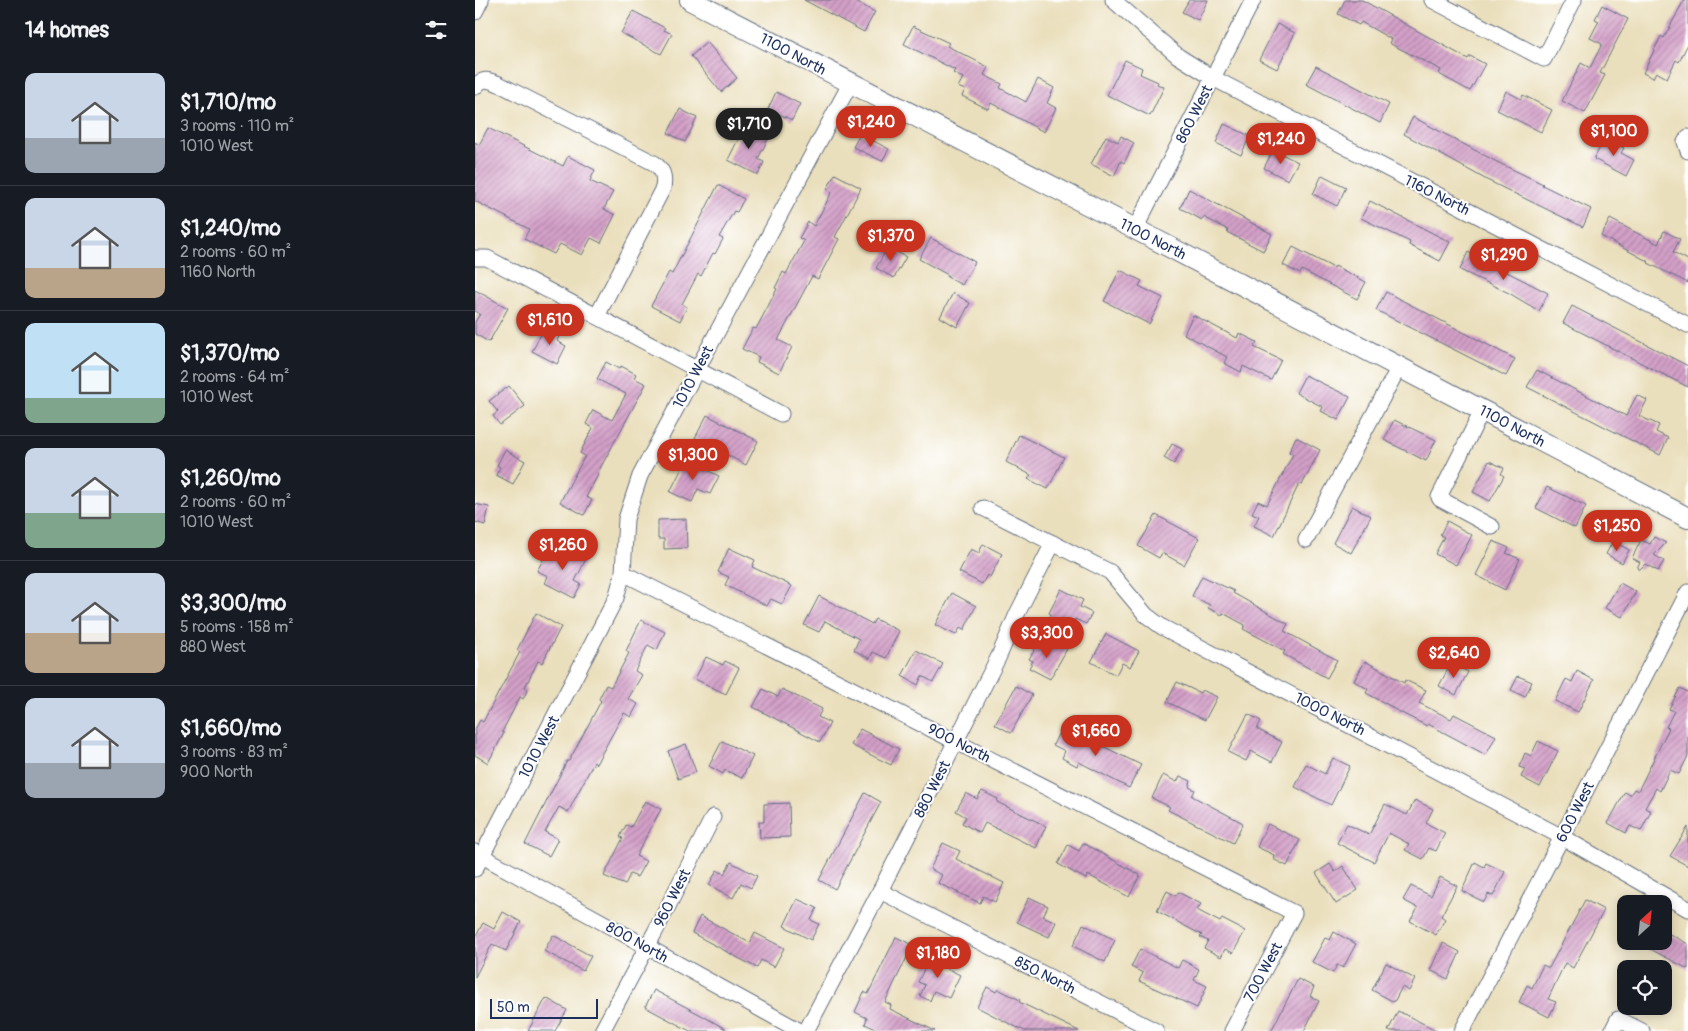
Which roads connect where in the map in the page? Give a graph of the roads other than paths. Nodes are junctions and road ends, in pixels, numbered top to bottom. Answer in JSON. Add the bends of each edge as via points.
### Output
{"nodes":[{"id":1,"x":481,"y":0,"type":"edge"},
{"id":2,"x":690,"y":0,"type":"edge"},
{"id":3,"x":1113,"y":0,"type":"edge"},
{"id":4,"x":1253,"y":0,"type":"edge"},
{"id":5,"x":1432,"y":0,"type":"edge"},
{"id":6,"x":1574,"y":0,"type":"edge"},
{"id":7,"x":475,"y":12,"type":"edge"},
{"id":8,"x":1213,"y":78,"type":"junction"},
{"id":9,"x":850,"y":84,"type":"junction"},
{"id":10,"x":475,"y":86,"type":"edge"},
{"id":11,"x":1688,"y":137,"type":"edge"},
{"id":12,"x":1688,"y":151,"type":"edge"},
{"id":13,"x":1135,"y":229,"type":"junction"},
{"id":14,"x":475,"y":258,"type":"edge"},
{"id":15,"x":597,"y":316,"type":"junction"},
{"id":16,"x":1688,"y":325,"type":"edge"},
{"id":17,"x":1399,"y":367,"type":"junction"},
{"id":18,"x":696,"y":370,"type":"junction"},
{"id":19,"x":1482,"y":411,"type":"junction"},
{"id":20,"x":781,"y":414,"type":"dead end"},
{"id":21,"x":983,"y":508,"type":"dead end"},
{"id":22,"x":1688,"y":518,"type":"edge"},
{"id":23,"x":1492,"y":527,"type":"dead end"},
{"id":24,"x":1306,"y":540,"type":"dead end"},
{"id":25,"x":1053,"y":543,"type":"junction"},
{"id":26,"x":623,"y":573,"type":"junction"},
{"id":27,"x":1688,"y":592,"type":"edge"},
{"id":28,"x":956,"y":742,"type":"junction"},
{"id":29,"x":713,"y":817,"type":"dead end"},
{"id":30,"x":1562,"y":837,"type":"junction"},
{"id":31,"x":477,"y":859,"type":"edge"},
{"id":32,"x":881,"y":891,"type":"junction"},
{"id":33,"x":1688,"y":908,"type":"edge"},
{"id":34,"x":1294,"y":913,"type":"joint"},
{"id":35,"x":647,"y":947,"type":"junction"},
{"id":36,"x":602,"y":1031,"type":"edge"},
{"id":37,"x":800,"y":1031,"type":"edge"},
{"id":38,"x":806,"y":1031,"type":"edge"},
{"id":39,"x":1155,"y":1031,"type":"edge"},
{"id":40,"x":1233,"y":1031,"type":"edge"},
{"id":41,"x":1462,"y":1031,"type":"edge"},
{"id":42,"x":1612,"y":1031,"type":"edge"},
{"id":43,"x":1642,"y":1031,"type":"edge"}],
"edges":[{"from":1,"to":7,"type":"street"},
{"from":2,"to":9,"type":"main road","name":"1100 North"},
{"from":3,"to":8,"type":"street","name":"1160 North","via":[[1178,56]]},
{"from":4,"to":8,"type":"street","name":"860 West"},
{"from":5,"to":6,"type":"street","via":[[1544,59]]},
{"from":8,"to":13,"type":"street","name":"860 West"},
{"from":8,"to":16,"type":"street","name":"1160 North"},
{"from":9,"to":13,"type":"main road","name":"1100 North"},
{"from":9,"to":18,"type":"street","name":"1010 West"},
{"from":10,"to":15,"type":"street","via":[[482,80],[499,84],[654,163],[663,173],[663,188]]},
{"from":11,"to":12,"type":"street","via":[[1685,142]]},
{"from":13,"to":17,"type":"main road","name":"1100 North"},
{"from":14,"to":15,"type":"street","via":[[487,258]]},
{"from":15,"to":18,"type":"street"},
{"from":17,"to":19,"type":"main road","name":"1100 North"},
{"from":17,"to":24,"type":"street"},
{"from":18,"to":20,"type":"street"},
{"from":18,"to":26,"type":"street","name":"1010 West","via":[[640,476],[626,519]]},
{"from":19,"to":22,"type":"main road","name":"1100 North"},
{"from":19,"to":23,"type":"street","via":[[1439,497]]},
{"from":21,"to":25,"type":"street","name":"1000 North"},
{"from":25,"to":28,"type":"street","name":"880 West"},
{"from":25,"to":30,"type":"street","name":"1000 North","via":[[1110,572],[1146,616],[1162,627]]},
{"from":26,"to":28,"type":"street","name":"900 North"},
{"from":26,"to":31,"type":"street","name":"1010 West","via":[[616,598]]},
{"from":27,"to":30,"type":"street","name":"600 West"},
{"from":28,"to":32,"type":"street","name":"880 West"},
{"from":28,"to":34,"type":"street","name":"900 North"},
{"from":29,"to":35,"type":"street","name":"960 West"},
{"from":30,"to":33,"type":"street","name":"1000 North"},
{"from":30,"to":41,"type":"street","name":"600 West"},
{"from":31,"to":35,"type":"street","name":"800 North"},
{"from":32,"to":38,"type":"street","name":"880 West"},
{"from":32,"to":39,"type":"street","name":"850 North"},
{"from":34,"to":40,"type":"street","name":"700 West"},
{"from":35,"to":36,"type":"street","name":"960 West"},
{"from":35,"to":37,"type":"street","name":"800 North"},
{"from":42,"to":43,"type":"street","via":[[1618,1019]]}]}
